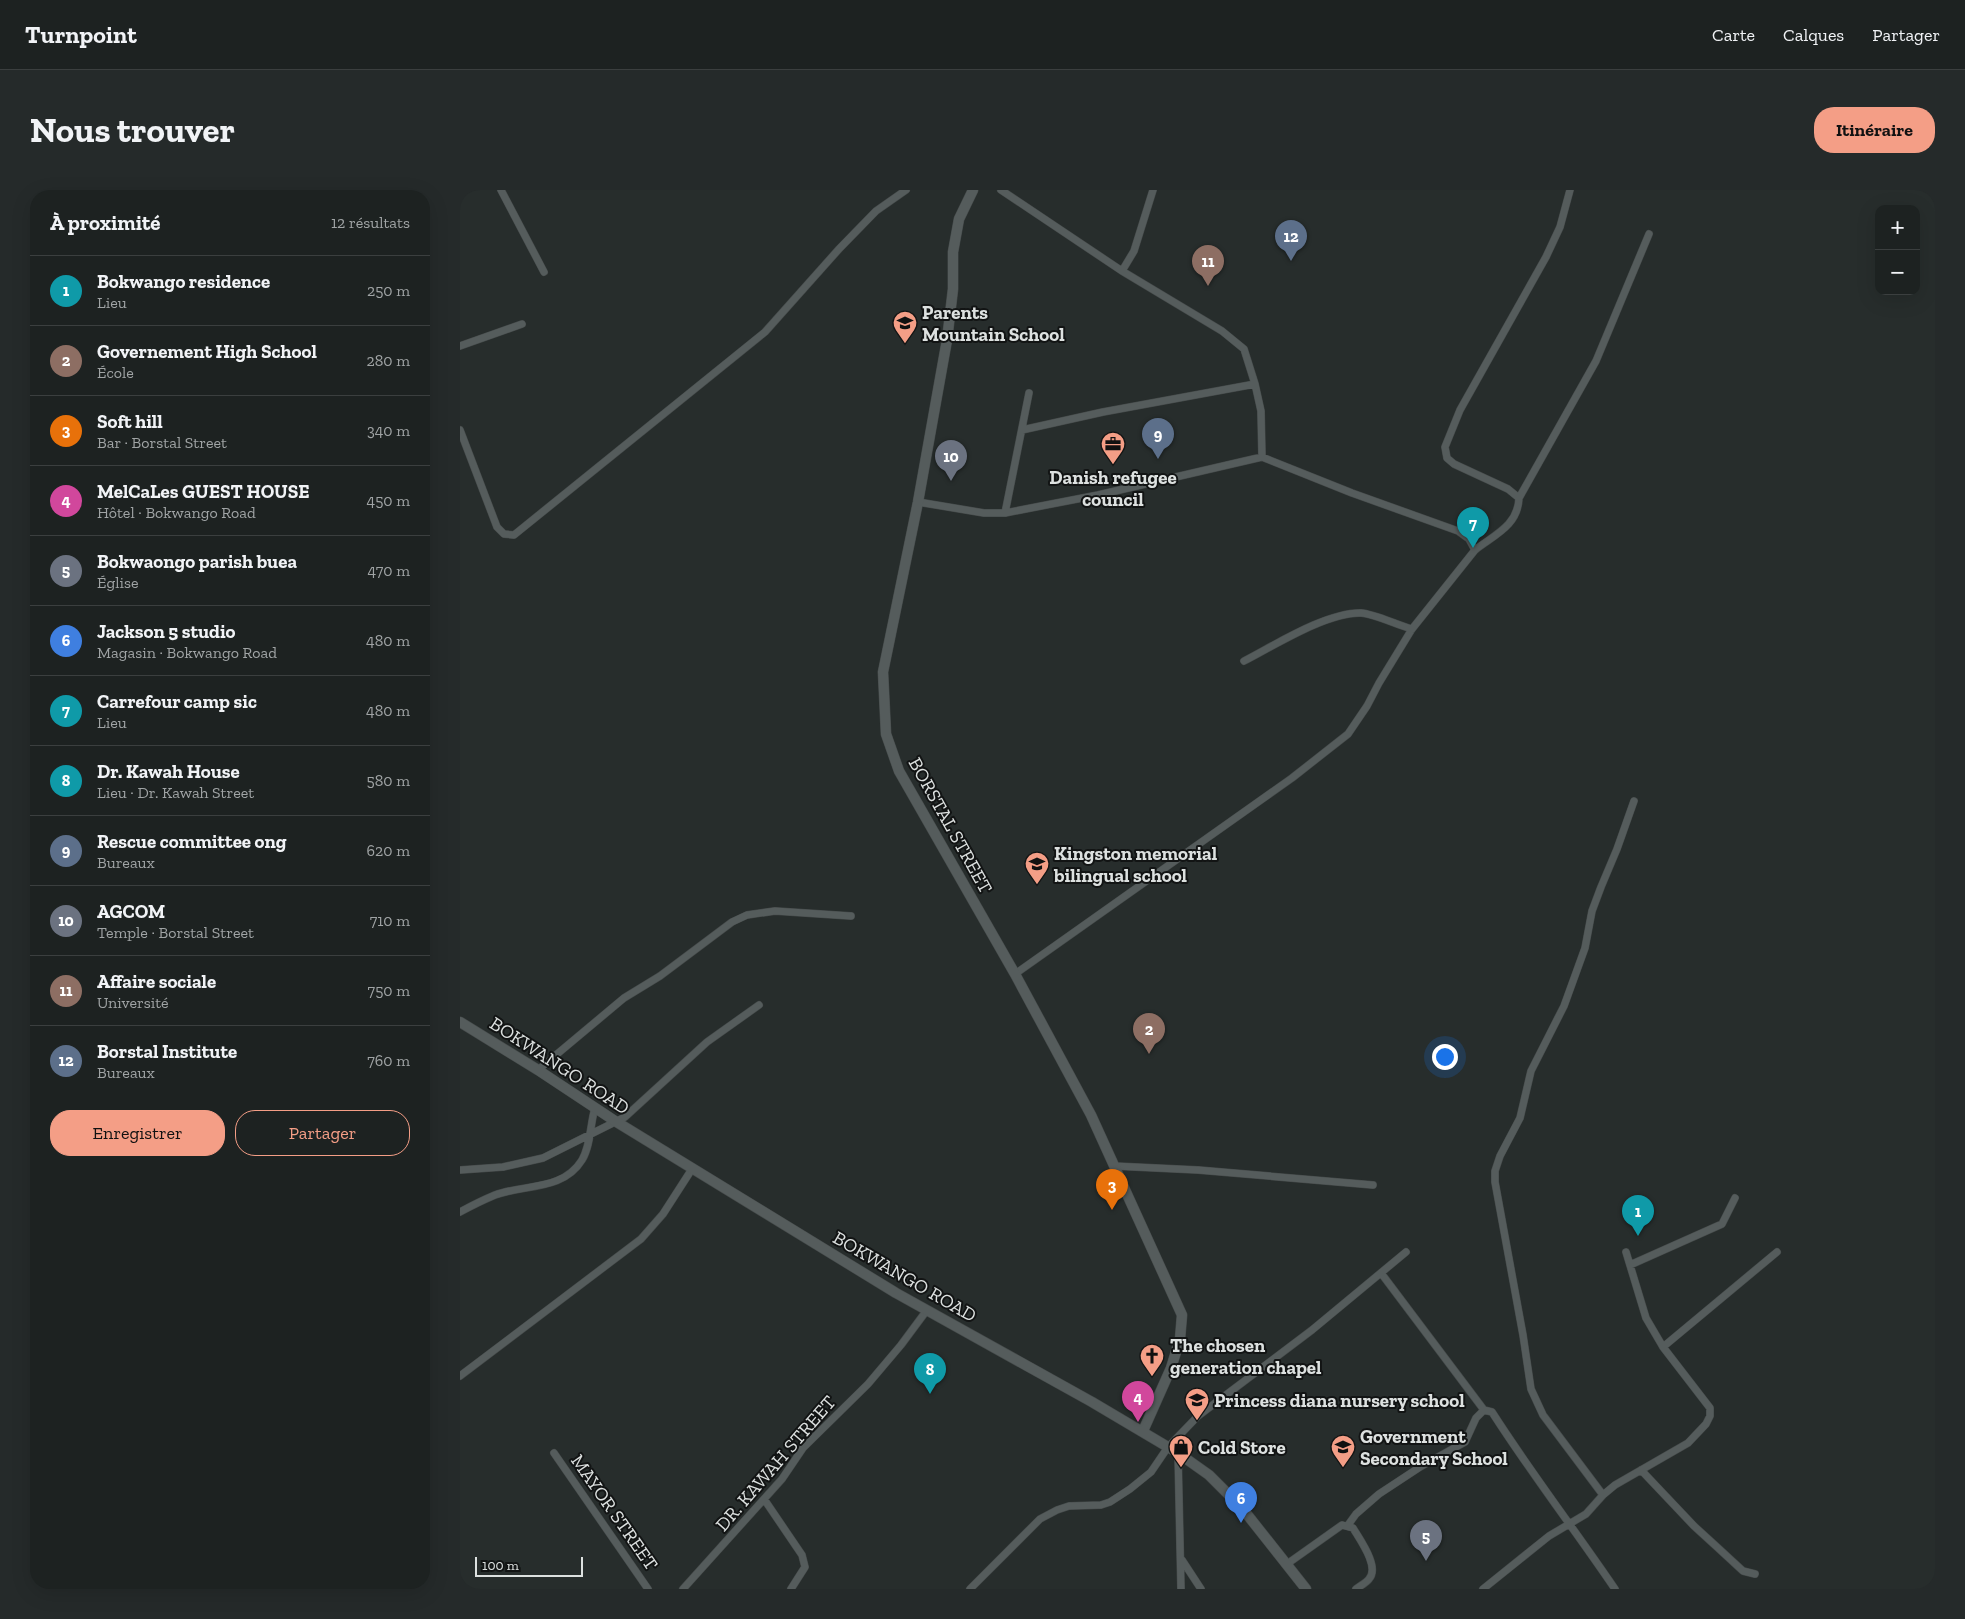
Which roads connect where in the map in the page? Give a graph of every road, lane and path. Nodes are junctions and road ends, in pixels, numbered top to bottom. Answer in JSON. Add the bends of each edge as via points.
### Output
{"nodes":[{"id":1,"x":501,"y":190,"type":"edge"},
{"id":2,"x":906,"y":190,"type":"edge"},
{"id":3,"x":973,"y":190,"type":"edge"},
{"id":4,"x":1001,"y":190,"type":"edge"},
{"id":5,"x":1153,"y":190,"type":"edge"},
{"id":6,"x":1570,"y":190,"type":"edge"},
{"id":7,"x":1649,"y":234,"type":"dead end"},
{"id":8,"x":1122,"y":271,"type":"junction"},
{"id":9,"x":544,"y":272,"type":"dead end"},
{"id":10,"x":522,"y":324,"type":"dead end"},
{"id":11,"x":460,"y":346,"type":"edge"},
{"id":12,"x":1255,"y":384,"type":"junction"},
{"id":13,"x":1029,"y":393,"type":"dead end"},
{"id":14,"x":460,"y":430,"type":"edge"},
{"id":15,"x":1022,"y":430,"type":"junction"},
{"id":16,"x":1262,"y":457,"type":"junction"},
{"id":17,"x":1519,"y":498,"type":"junction"},
{"id":18,"x":918,"y":502,"type":"junction"},
{"id":19,"x":1005,"y":514,"type":"junction"},
{"id":20,"x":1475,"y":550,"type":"junction"},
{"id":21,"x":1412,"y":629,"type":"junction"},
{"id":22,"x":1244,"y":661,"type":"dead end"},
{"id":23,"x":1634,"y":801,"type":"dead end"},
{"id":24,"x":851,"y":916,"type":"dead end"},
{"id":25,"x":1015,"y":974,"type":"junction"},
{"id":26,"x":759,"y":1005,"type":"dead end"},
{"id":27,"x":460,"y":1022,"type":"edge"},
{"id":28,"x":538,"y":1070,"type":"junction"},
{"id":29,"x":595,"y":1108,"type":"junction"},
{"id":30,"x":615,"y":1121,"type":"junction"},
{"id":31,"x":590,"y":1134,"type":"junction"},
{"id":32,"x":1114,"y":1166,"type":"junction"},
{"id":33,"x":692,"y":1169,"type":"junction"},
{"id":34,"x":460,"y":1170,"type":"edge"},
{"id":35,"x":1373,"y":1186,"type":"dead end"},
{"id":36,"x":1735,"y":1198,"type":"dead end"},
{"id":37,"x":460,"y":1212,"type":"edge"},
{"id":38,"x":1406,"y":1252,"type":"dead end"},
{"id":39,"x":1626,"y":1252,"type":"dead end"},
{"id":40,"x":1777,"y":1252,"type":"dead end"},
{"id":41,"x":1630,"y":1265,"type":"junction"},
{"id":42,"x":1381,"y":1273,"type":"junction"},
{"id":43,"x":927,"y":1310,"type":"junction"},
{"id":44,"x":1663,"y":1347,"type":"junction"},
{"id":45,"x":460,"y":1376,"type":"edge"},
{"id":46,"x":1484,"y":1410,"type":"junction"},
{"id":47,"x":1143,"y":1431,"type":"junction"},
{"id":48,"x":1168,"y":1447,"type":"junction"},
{"id":49,"x":554,"y":1453,"type":"dead end"},
{"id":50,"x":1178,"y":1453,"type":"junction"},
{"id":51,"x":1641,"y":1470,"type":"junction"},
{"id":52,"x":1603,"y":1495,"type":"junction"},
{"id":53,"x":764,"y":1499,"type":"junction"},
{"id":54,"x":1570,"y":1524,"type":"junction"},
{"id":55,"x":1348,"y":1525,"type":"junction"},
{"id":56,"x":1181,"y":1559,"type":"junction"},
{"id":57,"x":1287,"y":1564,"type":"junction"},
{"id":58,"x":1755,"y":1574,"type":"dead end"},
{"id":59,"x":648,"y":1589,"type":"edge"},
{"id":60,"x":683,"y":1589,"type":"edge"},
{"id":61,"x":791,"y":1589,"type":"edge"},
{"id":62,"x":970,"y":1589,"type":"edge"},
{"id":63,"x":1181,"y":1589,"type":"edge"},
{"id":64,"x":1201,"y":1589,"type":"edge"},
{"id":65,"x":1306,"y":1589,"type":"edge"},
{"id":66,"x":1356,"y":1589,"type":"edge"},
{"id":67,"x":1483,"y":1589,"type":"edge"},
{"id":68,"x":1616,"y":1589,"type":"edge"}],
"edges":[{"from":1,"to":9,"type":"street"},
{"from":2,"to":14,"type":"street","via":[[876,211],[765,332],[514,535],[504,534],[497,528]]},
{"from":3,"to":18,"type":"street","name":"BORSTAL STREET","via":[[959,218],[953,252],[954,289],[947,340]]},
{"from":4,"to":8,"type":"street"},
{"from":5,"to":8,"type":"street","via":[[1134,251]]},
{"from":6,"to":17,"type":"street","via":[[1560,227],[1546,257],[1460,410],[1445,447],[1447,458],[1454,464],[1508,489]]},
{"from":7,"to":17,"type":"street","via":[[1596,361]]},
{"from":8,"to":12,"type":"street","via":[[1222,331],[1244,349]]},
{"from":10,"to":11,"type":"street"},
{"from":12,"to":15,"type":"street"},
{"from":12,"to":16,"type":"street","via":[[1262,418]]},
{"from":13,"to":15,"type":"street"},
{"from":15,"to":19,"type":"street"},
{"from":16,"to":19,"type":"street"},
{"from":16,"to":20,"type":"street","via":[[1458,531],[1469,539]]},
{"from":17,"to":20,"type":"street","via":[[1519,510],[1513,520]]},
{"from":18,"to":19,"type":"street","via":[[984,514]]},
{"from":18,"to":25,"type":"street","name":"BORSTAL STREET","via":[[883,672],[886,734],[899,771]]},
{"from":20,"to":21,"type":"street"},
{"from":21,"to":22,"type":"street","via":[[1363,613],[1344,614]]},
{"from":21,"to":25,"type":"street","via":[[1348,734],[1292,778]]},
{"from":23,"to":52,"type":"street","via":[[1592,911],[1585,948],[1564,1006],[1531,1071],[1520,1118],[1495,1171],[1530,1388],[1543,1415]]},
{"from":24,"to":28,"type":"street","via":[[775,912],[747,914],[624,998]]},
{"from":25,"to":32,"type":"street","name":"BORSTAL STREET","via":[[1091,1115]]},
{"from":26,"to":30,"type":"street","via":[[707,1042],[634,1110]]},
{"from":27,"to":28,"type":"street","name":"BOKWANGO ROAD"},
{"from":28,"to":29,"type":"street","name":"BOKWANGO ROAD"},
{"from":29,"to":30,"type":"street","name":"BOKWANGO ROAD"},
{"from":29,"to":31,"type":"street"},
{"from":30,"to":31,"type":"street"},
{"from":30,"to":33,"type":"street","name":"BOKWANGO ROAD"},
{"from":31,"to":34,"type":"street","via":[[543,1158],[503,1167]]},
{"from":31,"to":37,"type":"street","via":[[583,1159],[572,1171],[551,1184],[495,1195]]},
{"from":32,"to":35,"type":"street"},
{"from":32,"to":47,"type":"street","name":"BORSTAL STREET","via":[[1182,1315],[1180,1339],[1171,1368]]},
{"from":33,"to":43,"type":"street","name":"BOKWANGO ROAD"},
{"from":33,"to":45,"type":"street","via":[[663,1214],[641,1239]]},
{"from":36,"to":41,"type":"street","via":[[1722,1224]]},
{"from":38,"to":42,"type":"street"},
{"from":39,"to":41,"type":"street"},
{"from":40,"to":44,"type":"street"},
{"from":41,"to":44,"type":"street","via":[[1646,1318]]},
{"from":42,"to":46,"type":"street"},
{"from":42,"to":48,"type":"street","via":[[1198,1416]]},
{"from":43,"to":47,"type":"street","name":"BOKWANGO ROAD"},
{"from":43,"to":53,"type":"street","name":"DR. KAWAH STREET","via":[[902,1345],[868,1384],[803,1448]]},
{"from":44,"to":51,"type":"street","via":[[1710,1408],[1710,1416],[1688,1443]]},
{"from":46,"to":54,"type":"street","via":[[1492,1412]]},
{"from":46,"to":55,"type":"street","via":[[1476,1418],[1465,1442],[1379,1494]]},
{"from":47,"to":48,"type":"street","name":"BOKWANGO ROAD"},
{"from":48,"to":50,"type":"street","name":"BOKWANGO ROAD"},
{"from":48,"to":62,"type":"street","via":[[1151,1472],[1110,1502],[1069,1506],[1040,1519]]},
{"from":49,"to":59,"type":"street","name":"MAYOR STREET"},
{"from":50,"to":56,"type":"street"},
{"from":50,"to":57,"type":"street","name":"BOKWANGO ROAD","via":[[1208,1475],[1242,1508]]},
{"from":51,"to":52,"type":"street"},
{"from":51,"to":58,"type":"street","via":[[1694,1526],[1743,1571]]},
{"from":52,"to":54,"type":"street","via":[[1586,1514]]},
{"from":53,"to":60,"type":"street","name":"DR. KAWAH STREET"},
{"from":53,"to":61,"type":"street","via":[[802,1555],[805,1567]]},
{"from":54,"to":67,"type":"street","via":[[1549,1536]]},
{"from":54,"to":68,"type":"street"},
{"from":55,"to":57,"type":"street"},
{"from":55,"to":66,"type":"street","via":[[1353,1528],[1372,1562],[1370,1579]]},
{"from":56,"to":63,"type":"street"},
{"from":56,"to":64,"type":"street"},
{"from":57,"to":65,"type":"street","name":"BOKWANGO ROAD"}]}
